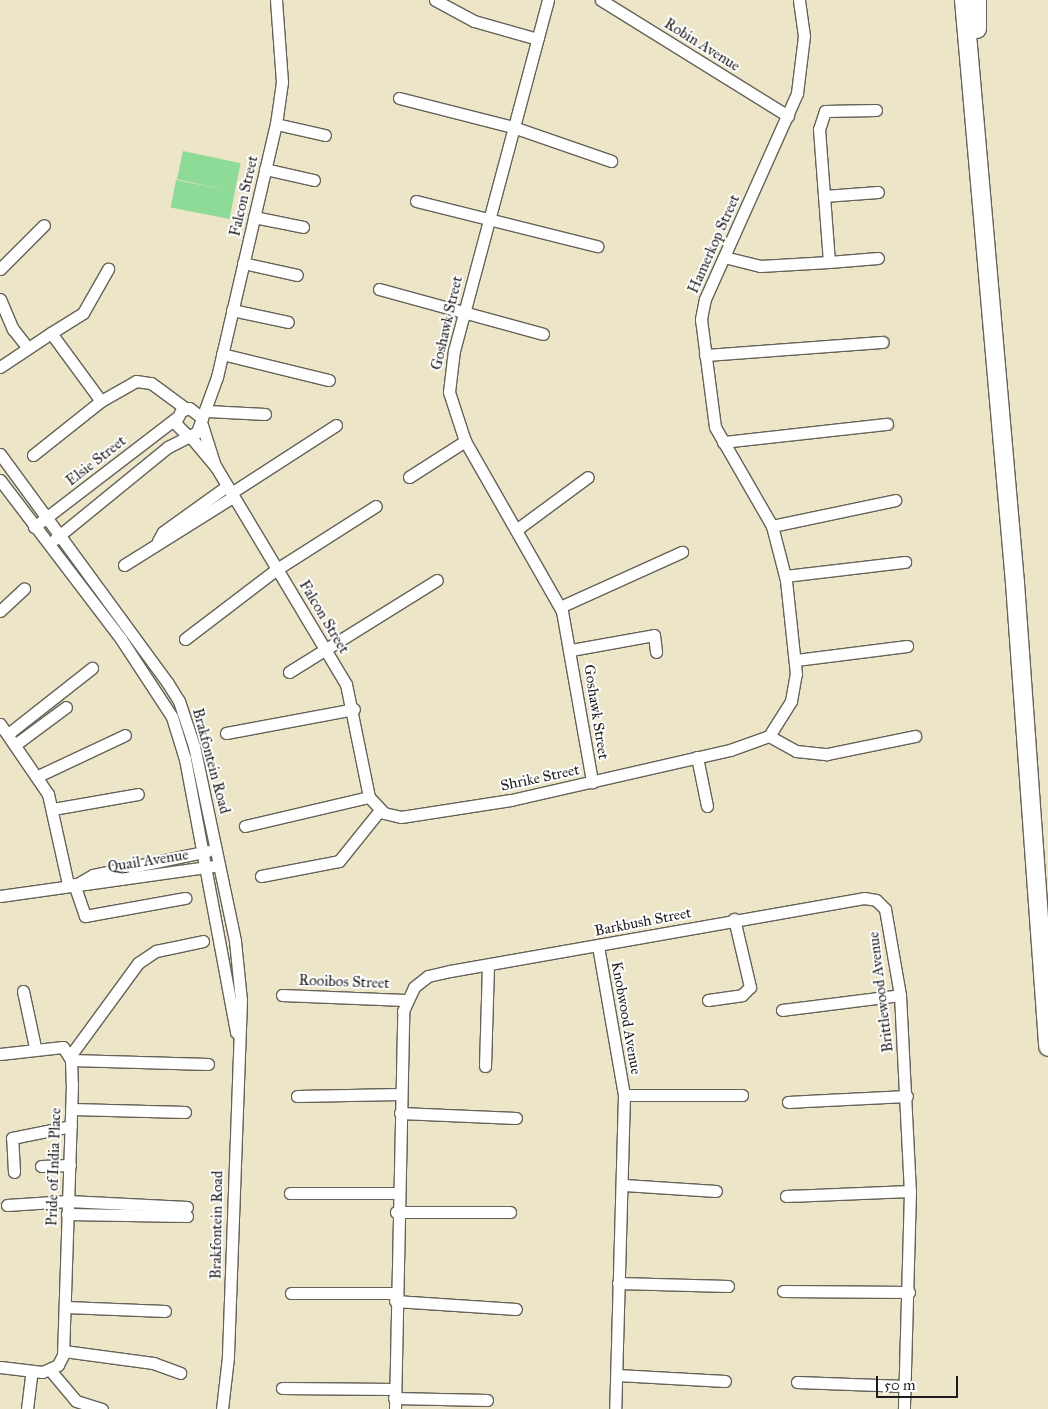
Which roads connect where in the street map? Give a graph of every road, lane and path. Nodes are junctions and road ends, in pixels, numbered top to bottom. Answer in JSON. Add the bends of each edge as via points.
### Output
{"nodes":[{"id":1,"x":276,"y":0,"type":"edge"},
{"id":2,"x":435,"y":0,"type":"edge"},
{"id":3,"x":548,"y":0,"type":"edge"},
{"id":4,"x":601,"y":0,"type":"edge"},
{"id":5,"x":799,"y":0,"type":"edge"},
{"id":6,"x":964,"y":0,"type":"edge"},
{"id":7,"x":977,"y":0,"type":"edge"},
{"id":8,"x":537,"y":40,"type":"junction"},
{"id":9,"x":974,"y":87,"type":"junction"},
{"id":10,"x":399,"y":98,"type":"dead end"},
{"id":11,"x":876,"y":110,"type":"dead end"},
{"id":12,"x":788,"y":116,"type":"junction"},
{"id":13,"x":276,"y":124,"type":"junction"},
{"id":14,"x":514,"y":127,"type":"junction"},
{"id":15,"x":325,"y":135,"type":"dead end"},
{"id":16,"x":611,"y":161,"type":"dead end"},
{"id":17,"x":265,"y":168,"type":"junction"},
{"id":18,"x":314,"y":180,"type":"dead end"},
{"id":19,"x":878,"y":192,"type":"dead end"},
{"id":20,"x":824,"y":196,"type":"junction"},
{"id":21,"x":416,"y":201,"type":"dead end"},
{"id":22,"x":254,"y":217,"type":"junction"},
{"id":23,"x":489,"y":218,"type":"junction"},
{"id":24,"x":44,"y":224,"type":"dead end"},
{"id":25,"x":303,"y":227,"type":"dead end"},
{"id":26,"x":597,"y":246,"type":"dead end"},
{"id":27,"x":724,"y":257,"type":"junction"},
{"id":28,"x":878,"y":258,"type":"dead end"},
{"id":29,"x":829,"y":262,"type":"junction"},
{"id":30,"x":243,"y":263,"type":"junction"},
{"id":31,"x":0,"y":269,"type":"edge"},
{"id":32,"x":108,"y":269,"type":"dead end"},
{"id":33,"x":296,"y":275,"type":"dead end"},
{"id":34,"x":379,"y":289,"type":"dead end"},
{"id":35,"x":0,"y":299,"type":"edge"},
{"id":36,"x":232,"y":310,"type":"junction"},
{"id":37,"x":465,"y":310,"type":"junction"},
{"id":38,"x":288,"y":322,"type":"dead end"},
{"id":39,"x":50,"y":333,"type":"junction"},
{"id":40,"x":543,"y":334,"type":"dead end"},
{"id":41,"x":883,"y":342,"type":"dead end"},
{"id":42,"x":27,"y":347,"type":"junction"},
{"id":43,"x":223,"y":352,"type":"junction"},
{"id":44,"x":706,"y":355,"type":"junction"},
{"id":45,"x":0,"y":367,"type":"edge"},
{"id":46,"x":314,"y":370,"type":"dead end"},
{"id":47,"x":329,"y":380,"type":"dead end"},
{"id":48,"x":211,"y":395,"type":"junction"},
{"id":49,"x":101,"y":400,"type":"junction"},
{"id":50,"x":182,"y":412,"type":"junction"},
{"id":51,"x":265,"y":414,"type":"dead end"},
{"id":52,"x":204,"y":418,"type":"junction"},
{"id":53,"x":887,"y":424,"type":"dead end"},
{"id":54,"x":336,"y":425,"type":"dead end"},
{"id":55,"x":188,"y":435,"type":"junction"},
{"id":56,"x":465,"y":441,"type":"junction"},
{"id":57,"x":723,"y":442,"type":"junction"},
{"id":58,"x":0,"y":454,"type":"edge"},
{"id":59,"x":33,"y":455,"type":"dead end"},
{"id":60,"x":216,"y":467,"type":"junction"},
{"id":61,"x":409,"y":477,"type":"dead end"},
{"id":62,"x":588,"y":477,"type":"dead end"},
{"id":63,"x":0,"y":480,"type":"edge"},
{"id":64,"x":230,"y":492,"type":"junction"},
{"id":65,"x":895,"y":500,"type":"dead end"},
{"id":66,"x":376,"y":506,"type":"dead end"},
{"id":67,"x":48,"y":516,"type":"junction"},
{"id":68,"x":772,"y":526,"type":"junction"},
{"id":69,"x":34,"y":527,"type":"junction"},
{"id":70,"x":516,"y":530,"type":"junction"},
{"id":71,"x":60,"y":534,"type":"junction"},
{"id":72,"x":48,"y":544,"type":"junction"},
{"id":73,"x":682,"y":552,"type":"dead end"},
{"id":74,"x":905,"y":562,"type":"dead end"},
{"id":75,"x":124,"y":565,"type":"dead end"},
{"id":76,"x":277,"y":569,"type":"junction"},
{"id":77,"x":785,"y":576,"type":"junction"},
{"id":78,"x":438,"y":580,"type":"dead end"},
{"id":79,"x":24,"y":589,"type":"dead end"},
{"id":80,"x":560,"y":607,"type":"junction"},
{"id":81,"x":0,"y":611,"type":"edge"},
{"id":82,"x":185,"y":640,"type":"dead end"},
{"id":83,"x":907,"y":646,"type":"dead end"},
{"id":84,"x":326,"y":650,"type":"junction"},
{"id":85,"x":570,"y":650,"type":"junction"},
{"id":86,"x":656,"y":652,"type":"dead end"},
{"id":87,"x":796,"y":660,"type":"junction"},
{"id":88,"x":92,"y":668,"type":"dead end"},
{"id":89,"x":289,"y":672,"type":"dead end"},
{"id":90,"x":80,"y":686,"type":"dead end"},
{"id":91,"x":66,"y":707,"type":"dead end"},
{"id":92,"x":354,"y":709,"type":"junction"},
{"id":93,"x":0,"y":724,"type":"edge"},
{"id":94,"x":226,"y":733,"type":"dead end"},
{"id":95,"x":125,"y":735,"type":"dead end"},
{"id":96,"x":769,"y":736,"type":"junction"},
{"id":97,"x":915,"y":736,"type":"dead end"},
{"id":98,"x":12,"y":740,"type":"junction"},
{"id":99,"x":697,"y":757,"type":"junction"},
{"id":100,"x":38,"y":776,"type":"junction"},
{"id":101,"x":592,"y":782,"type":"junction"},
{"id":102,"x":138,"y":794,"type":"dead end"},
{"id":103,"x":369,"y":797,"type":"junction"},
{"id":104,"x":707,"y":806,"type":"dead end"},
{"id":105,"x":53,"y":809,"type":"junction"},
{"id":106,"x":380,"y":810,"type":"junction"},
{"id":107,"x":245,"y":826,"type":"dead end"},
{"id":108,"x":217,"y":849,"type":"junction"},
{"id":109,"x":203,"y":852,"type":"junction"},
{"id":110,"x":220,"y":864,"type":"junction"},
{"id":111,"x":205,"y":867,"type":"junction"},
{"id":112,"x":133,"y":873,"type":"junction"},
{"id":113,"x":260,"y":876,"type":"dead end"},
{"id":114,"x":74,"y":884,"type":"junction"},
{"id":115,"x":0,"y":896,"type":"edge"},
{"id":116,"x":185,"y":898,"type":"dead end"},
{"id":117,"x":864,"y":898,"type":"joint"},
{"id":118,"x":734,"y":920,"type":"junction"},
{"id":119,"x":203,"y":941,"type":"dead end"},
{"id":120,"x":598,"y":946,"type":"junction"},
{"id":121,"x":488,"y":964,"type":"junction"},
{"id":122,"x":428,"y":976,"type":"joint"},
{"id":123,"x":24,"y":991,"type":"dead end"},
{"id":124,"x":900,"y":994,"type":"junction"},
{"id":125,"x":282,"y":995,"type":"dead end"},
{"id":126,"x":405,"y":1000,"type":"junction"},
{"id":127,"x":708,"y":1000,"type":"dead end"},
{"id":128,"x":782,"y":1010,"type":"dead end"},
{"id":129,"x":238,"y":1040,"type":"junction"},
{"id":130,"x":35,"y":1047,"type":"junction"},
{"id":131,"x":1048,"y":1047,"type":"edge"},
{"id":132,"x":0,"y":1054,"type":"edge"},
{"id":133,"x":70,"y":1058,"type":"junction"},
{"id":134,"x":208,"y":1064,"type":"dead end"},
{"id":135,"x":485,"y":1066,"type":"dead end"},
{"id":136,"x":400,"y":1094,"type":"junction"},
{"id":137,"x":624,"y":1095,"type":"junction"},
{"id":138,"x":742,"y":1095,"type":"dead end"},
{"id":139,"x":297,"y":1096,"type":"dead end"},
{"id":140,"x":907,"y":1096,"type":"junction"},
{"id":141,"x":788,"y":1102,"type":"dead end"},
{"id":142,"x":72,"y":1109,"type":"junction"},
{"id":143,"x":185,"y":1112,"type":"dead end"},
{"id":144,"x":400,"y":1113,"type":"junction"},
{"id":145,"x":516,"y":1118,"type":"dead end"},
{"id":146,"x":71,"y":1126,"type":"junction"},
{"id":147,"x":70,"y":1165,"type":"junction"},
{"id":148,"x":41,"y":1166,"type":"dead end"},
{"id":149,"x":14,"y":1172,"type":"dead end"},
{"id":150,"x":624,"y":1186,"type":"junction"},
{"id":151,"x":716,"y":1191,"type":"dead end"},
{"id":152,"x":910,"y":1191,"type":"junction"},
{"id":153,"x":290,"y":1193,"type":"dead end"},
{"id":154,"x":396,"y":1193,"type":"junction"},
{"id":155,"x":786,"y":1196,"type":"dead end"},
{"id":156,"x":68,"y":1201,"type":"junction"},
{"id":157,"x":8,"y":1206,"type":"dead end"},
{"id":158,"x":396,"y":1212,"type":"junction"},
{"id":159,"x":510,"y":1212,"type":"dead end"},
{"id":160,"x":68,"y":1214,"type":"junction"},
{"id":161,"x":618,"y":1283,"type":"junction"},
{"id":162,"x":728,"y":1286,"type":"dead end"},
{"id":163,"x":783,"y":1291,"type":"dead end"},
{"id":164,"x":909,"y":1292,"type":"junction"},
{"id":165,"x":291,"y":1293,"type":"dead end"},
{"id":166,"x":395,"y":1297,"type":"junction"},
{"id":167,"x":66,"y":1307,"type":"junction"},
{"id":168,"x":516,"y":1309,"type":"dead end"},
{"id":169,"x":165,"y":1311,"type":"dead end"},
{"id":170,"x":64,"y":1353,"type":"junction"},
{"id":171,"x":0,"y":1368,"type":"edge"},
{"id":172,"x":41,"y":1371,"type":"junction"},
{"id":173,"x":180,"y":1373,"type":"dead end"},
{"id":174,"x":616,"y":1375,"type":"junction"},
{"id":175,"x":725,"y":1381,"type":"dead end"},
{"id":176,"x":798,"y":1382,"type":"dead end"},
{"id":177,"x":905,"y":1386,"type":"junction"},
{"id":178,"x":282,"y":1388,"type":"dead end"},
{"id":179,"x":394,"y":1399,"type":"edge"},
{"id":180,"x":487,"y":1400,"type":"dead end"},
{"id":181,"x":27,"y":1409,"type":"edge"},
{"id":182,"x":76,"y":1409,"type":"edge"},
{"id":183,"x":102,"y":1409,"type":"edge"},
{"id":184,"x":222,"y":1409,"type":"edge"},
{"id":185,"x":615,"y":1409,"type":"edge"},
{"id":186,"x":904,"y":1409,"type":"edge"}],
"edges":[{"from":1,"to":13,"type":"street","name":"Falcon Street","via":[[282,82]]},
{"from":2,"to":8,"type":"street","via":[[474,22]]},
{"from":3,"to":8,"type":"street","name":"Goshawk Street"},
{"from":4,"to":12,"type":"street","name":"Robin Avenue"},
{"from":5,"to":12,"type":"street","name":"Hamerkop Street","via":[[804,24],[801,66]]},
{"from":6,"to":9,"type":"highway"},
{"from":7,"to":9,"type":"highway"},
{"from":8,"to":14,"type":"street","name":"Goshawk Street"},
{"from":9,"to":131,"type":"highway"},
{"from":10,"to":14,"type":"street"},
{"from":11,"to":20,"type":"street","via":[[833,109],[822,114]]},
{"from":12,"to":27,"type":"street","name":"Hamerkop Street"},
{"from":13,"to":15,"type":"street"},
{"from":13,"to":17,"type":"street","name":"Falcon Street"},
{"from":14,"to":16,"type":"street"},
{"from":14,"to":23,"type":"street","name":"Goshawk Street"},
{"from":17,"to":18,"type":"street"},
{"from":17,"to":22,"type":"street","name":"Falcon Street"},
{"from":19,"to":20,"type":"street"},
{"from":20,"to":29,"type":"street"},
{"from":21,"to":23,"type":"street"},
{"from":22,"to":25,"type":"street"},
{"from":22,"to":30,"type":"street","name":"Falcon Street"},
{"from":23,"to":26,"type":"street"},
{"from":23,"to":37,"type":"street","name":"Goshawk Street"},
{"from":24,"to":31,"type":"street"},
{"from":27,"to":29,"type":"street","via":[[760,266]]},
{"from":27,"to":44,"type":"street","name":"Hamerkop Street","via":[[702,310]]},
{"from":28,"to":29,"type":"street"},
{"from":30,"to":33,"type":"street"},
{"from":30,"to":36,"type":"street","name":"Falcon Street"},
{"from":32,"to":39,"type":"street","via":[[83,313]]},
{"from":34,"to":37,"type":"street"},
{"from":35,"to":42,"type":"street","via":[[13,329]]},
{"from":36,"to":38,"type":"street"},
{"from":36,"to":43,"type":"street","name":"Falcon Street"},
{"from":37,"to":40,"type":"street"},
{"from":37,"to":56,"type":"street","name":"Goshawk Street","via":[[449,381],[450,405]]},
{"from":39,"to":42,"type":"street"},
{"from":39,"to":49,"type":"street"},
{"from":41,"to":44,"type":"street"},
{"from":42,"to":45,"type":"street"},
{"from":43,"to":46,"type":"street"},
{"from":43,"to":47,"type":"street"},
{"from":43,"to":48,"type":"street","name":"Falcon Street"},
{"from":44,"to":57,"type":"street","name":"Hamerkop Street","via":[[711,412]]},
{"from":48,"to":50,"type":"street"},
{"from":48,"to":52,"type":"street","name":"Falcon Street"},
{"from":49,"to":50,"type":"street","via":[[142,380]]},
{"from":49,"to":59,"type":"street"},
{"from":50,"to":52,"type":"street"},
{"from":50,"to":55,"type":"street","name":"Falcon Street","via":[[179,431]]},
{"from":50,"to":67,"type":"street","name":"Elsie Street"},
{"from":51,"to":52,"type":"street"},
{"from":52,"to":55,"type":"street"},
{"from":52,"to":60,"type":"street","name":"Falcon Street"},
{"from":53,"to":57,"type":"street"},
{"from":54,"to":64,"type":"street"},
{"from":55,"to":60,"type":"street","name":"Falcon Street"},
{"from":55,"to":71,"type":"street"},
{"from":56,"to":61,"type":"street"},
{"from":56,"to":70,"type":"street","name":"Goshawk Street"},
{"from":57,"to":68,"type":"street","name":"Hamerkop Street"},
{"from":58,"to":67,"type":"street","name":"Brakfontein Road"},
{"from":60,"to":64,"type":"street","name":"Falcon Street"},
{"from":62,"to":70,"type":"street"},
{"from":63,"to":69,"type":"street","name":"Brakfontein Road"},
{"from":64,"to":75,"type":"street"},
{"from":64,"to":76,"type":"street","name":"Falcon Street"},
{"from":65,"to":68,"type":"street"},
{"from":66,"to":76,"type":"street"},
{"from":67,"to":69,"type":"street","name":"Elsie Street"},
{"from":67,"to":71,"type":"street","name":"Brakfontein Road"},
{"from":68,"to":77,"type":"street","name":"Hamerkop Street"},
{"from":69,"to":72,"type":"street","name":"Brakfontein Road"},
{"from":70,"to":80,"type":"street","name":"Goshawk Street"},
{"from":71,"to":72,"type":"street"},
{"from":71,"to":108,"type":"street","name":"Brakfontein Road","via":[[179,701]]},
{"from":72,"to":109,"type":"street","name":"Brakfontein Road","via":[[121,639],[172,717],[185,759]]},
{"from":73,"to":80,"type":"street"},
{"from":74,"to":77,"type":"street"},
{"from":76,"to":82,"type":"street"},
{"from":76,"to":84,"type":"street","name":"Falcon Street"},
{"from":77,"to":87,"type":"street","name":"Hamerkop Street"},
{"from":78,"to":84,"type":"street"},
{"from":79,"to":81,"type":"street"},
{"from":80,"to":85,"type":"street","name":"Goshawk Street"},
{"from":83,"to":87,"type":"street"},
{"from":84,"to":89,"type":"street"},
{"from":84,"to":92,"type":"street","name":"Falcon Street"},
{"from":85,"to":86,"type":"street","via":[[654,635]]},
{"from":85,"to":101,"type":"street","name":"Goshawk Street"},
{"from":87,"to":96,"type":"street","name":"Hamerkop Street","via":[[791,701]]},
{"from":88,"to":98,"type":"street"},
{"from":90,"to":98,"type":"street"},
{"from":91,"to":98,"type":"street"},
{"from":92,"to":94,"type":"street"},
{"from":92,"to":103,"type":"street","name":"Falcon Street"},
{"from":93,"to":98,"type":"street"},
{"from":95,"to":100,"type":"street"},
{"from":96,"to":97,"type":"street","via":[[796,751],[827,754]]},
{"from":96,"to":99,"type":"street","name":"Shrike Street"},
{"from":98,"to":100,"type":"street"},
{"from":99,"to":101,"type":"street","name":"Shrike Street"},
{"from":99,"to":104,"type":"street"},
{"from":100,"to":105,"type":"street"},
{"from":101,"to":106,"type":"street","name":"Shrike Street","via":[[414,815],[392,816]]},
{"from":102,"to":105,"type":"street"},
{"from":103,"to":106,"type":"street"},
{"from":103,"to":107,"type":"street"},
{"from":105,"to":114,"type":"street"},
{"from":106,"to":113,"type":"street","via":[[339,861]]},
{"from":108,"to":109,"type":"street","name":"Quail Avenue"},
{"from":108,"to":110,"type":"street","name":"Brakfontein Road"},
{"from":109,"to":111,"type":"street","name":"Brakfontein Road"},
{"from":109,"to":112,"type":"street","name":"Quail Avenue"},
{"from":110,"to":111,"type":"street","name":"Quail Avenue"},
{"from":110,"to":129,"type":"street","name":"Brakfontein Road","via":[[239,976]]},
{"from":111,"to":112,"type":"street","name":"Quail Avenue"},
{"from":111,"to":129,"type":"street","name":"Brakfontein Road"},
{"from":112,"to":114,"type":"street","name":"Quail Avenue"},
{"from":114,"to":115,"type":"street","name":"Quail Avenue"},
{"from":114,"to":116,"type":"street","via":[[85,916]]},
{"from":117,"to":118,"type":"street","name":"Barkbush Street"},
{"from":117,"to":124,"type":"street","name":"Brittlewood Avenue","via":[[876,900],[885,909]]},
{"from":118,"to":120,"type":"street","name":"Barkbush Street"},
{"from":118,"to":127,"type":"street","via":[[750,987],[742,995]]},
{"from":119,"to":133,"type":"street","via":[[156,951],[138,963]]},
{"from":120,"to":121,"type":"street","name":"Barkbush Street"},
{"from":120,"to":137,"type":"street","name":"Knobwood Avenue"},
{"from":121,"to":122,"type":"street","name":"Barkbush Street"},
{"from":121,"to":135,"type":"street"},
{"from":122,"to":126,"type":"street","name":"Rooibos Street"},
{"from":123,"to":130,"type":"street"},
{"from":124,"to":128,"type":"street"},
{"from":124,"to":140,"type":"street","name":"Brittlewood Avenue"},
{"from":125,"to":126,"type":"street","name":"Rooibos Street"},
{"from":126,"to":136,"type":"street","name":"Rooibos Street"},
{"from":129,"to":184,"type":"street","name":"Brakfontein Road","via":[[228,1357]]},
{"from":130,"to":132,"type":"street"},
{"from":130,"to":133,"type":"street","via":[[59,1045]]},
{"from":133,"to":134,"type":"street"},
{"from":133,"to":142,"type":"street","name":"Pride of India Place"},
{"from":136,"to":139,"type":"street"},
{"from":136,"to":144,"type":"street","name":"Rooibos Street"},
{"from":137,"to":138,"type":"street","name":"Knobwood Avenue"},
{"from":137,"to":150,"type":"street","name":"Knobwood Avenue"},
{"from":140,"to":141,"type":"street"},
{"from":140,"to":152,"type":"street","name":"Brittlewood Avenue"},
{"from":142,"to":143,"type":"street"},
{"from":142,"to":146,"type":"street","name":"Pride of India Place"},
{"from":144,"to":145,"type":"street"},
{"from":144,"to":154,"type":"street","name":"Rooibos Street"},
{"from":146,"to":147,"type":"street","name":"Pride of India Place"},
{"from":146,"to":149,"type":"street","via":[[12,1138]]},
{"from":147,"to":148,"type":"street"},
{"from":147,"to":156,"type":"street","name":"Pride of India Place"},
{"from":150,"to":151,"type":"street"},
{"from":150,"to":161,"type":"street","name":"Knobwood Avenue"},
{"from":152,"to":155,"type":"street"},
{"from":152,"to":164,"type":"street","name":"Brittlewood Avenue"},
{"from":153,"to":154,"type":"street"},
{"from":154,"to":158,"type":"street","name":"Rooibos Street"},
{"from":156,"to":157,"type":"street"},
{"from":156,"to":160,"type":"street","name":"Pride of India Place"},
{"from":156,"to":160,"type":"street","via":[[187,1211]]},
{"from":158,"to":159,"type":"street"},
{"from":158,"to":166,"type":"street","name":"Rooibos Street"},
{"from":160,"to":167,"type":"street","name":"Pride of India Place"},
{"from":161,"to":162,"type":"street"},
{"from":161,"to":174,"type":"street","name":"Knobwood Avenue"},
{"from":163,"to":164,"type":"street"},
{"from":164,"to":177,"type":"street","name":"Brittlewood Avenue"},
{"from":165,"to":166,"type":"street"},
{"from":166,"to":168,"type":"street"},
{"from":166,"to":179,"type":"street","name":"Rooibos Street"},
{"from":167,"to":169,"type":"street"},
{"from":167,"to":170,"type":"street","name":"Pride of India Place"},
{"from":170,"to":172,"type":"street"},
{"from":170,"to":173,"type":"street","via":[[160,1364]]},
{"from":171,"to":172,"type":"street"},
{"from":172,"to":181,"type":"street"},
{"from":172,"to":182,"type":"street"},
{"from":172,"to":183,"type":"street","via":[[76,1401]]},
{"from":174,"to":175,"type":"street"},
{"from":174,"to":185,"type":"street","name":"Knobwood Avenue"},
{"from":176,"to":177,"type":"street"},
{"from":177,"to":186,"type":"street","name":"Brittlewood Avenue"},
{"from":178,"to":179,"type":"street"},
{"from":179,"to":180,"type":"street"}]}
